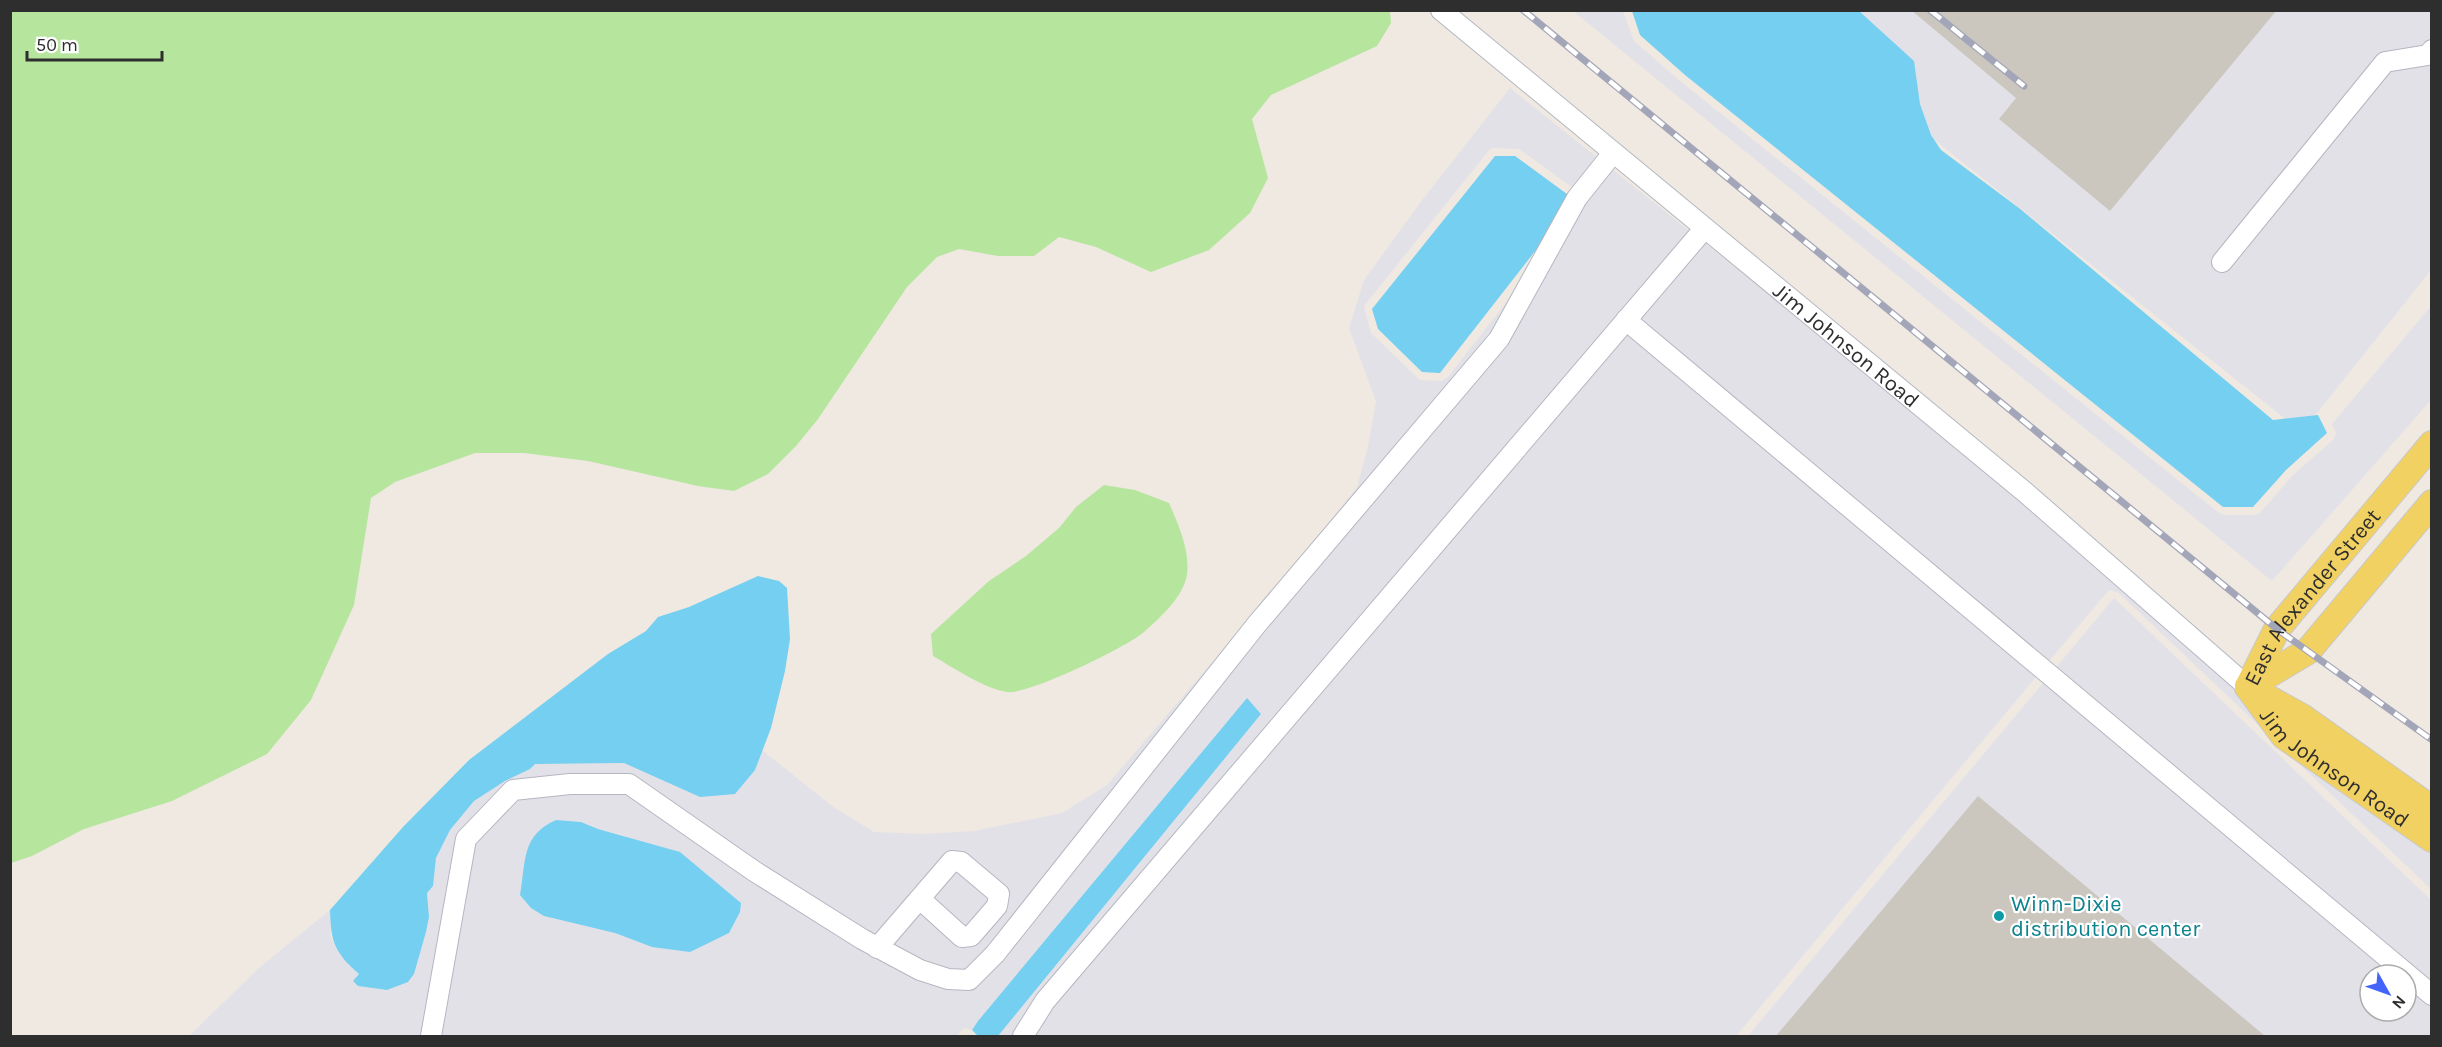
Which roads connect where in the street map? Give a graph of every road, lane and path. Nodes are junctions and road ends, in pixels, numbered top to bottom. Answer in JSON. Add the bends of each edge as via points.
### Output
{"nodes":[{"id":1,"x":1441,"y":10,"type":"edge"},
{"id":2,"x":2432,"y":50,"type":"edge"},
{"id":3,"x":1613,"y":153,"type":"junction"},
{"id":4,"x":1704,"y":229,"type":"junction"},
{"id":5,"x":2222,"y":262,"type":"dead end"},
{"id":6,"x":1626,"y":320,"type":"junction"},
{"id":7,"x":2432,"y":444,"type":"edge"},
{"id":8,"x":2432,"y":502,"type":"edge"},
{"id":9,"x":2248,"y":687,"type":"junction"},
{"id":10,"x":2432,"y":809,"type":"edge"},
{"id":11,"x":2432,"y":839,"type":"edge"},
{"id":12,"x":920,"y":899,"type":"dead end"},
{"id":13,"x":877,"y":948,"type":"junction"},
{"id":14,"x":2432,"y":995,"type":"edge"},
{"id":15,"x":430,"y":1036,"type":"edge"},
{"id":16,"x":1023,"y":1036,"type":"edge"}],
"edges":[{"from":1,"to":3,"type":"street","name":"Jim Johnson Road"},
{"from":2,"to":5,"type":"street","via":[[2428,55],[2385,62]]},
{"from":3,"to":4,"type":"street","name":"Jim Johnson Road"},
{"from":3,"to":13,"type":"street","via":[[1577,198],[1499,339],[1257,624],[995,954],[969,980],[948,979]]},
{"from":4,"to":6,"type":"street"},
{"from":4,"to":9,"type":"street","name":"Jim Johnson Road","via":[[2026,493]]},
{"from":6,"to":14,"type":"street"},
{"from":6,"to":16,"type":"street","via":[[1045,1001]]},
{"from":7,"to":9,"type":"main road","name":"East Alexander Street","via":[[2277,629]]},
{"from":8,"to":9,"type":"main road","name":"East Alexander Street","via":[[2308,651]]},
{"from":9,"to":10,"type":"main road","name":"Jim Johnson Road","via":[[2302,717]]},
{"from":9,"to":11,"type":"main road","name":"Jim Johnson Road","via":[[2284,736]]},
{"from":12,"to":13,"type":"street"},
{"from":13,"to":15,"type":"street","via":[[754,871],[629,784],[570,784],[513,790],[466,838]]}]}
